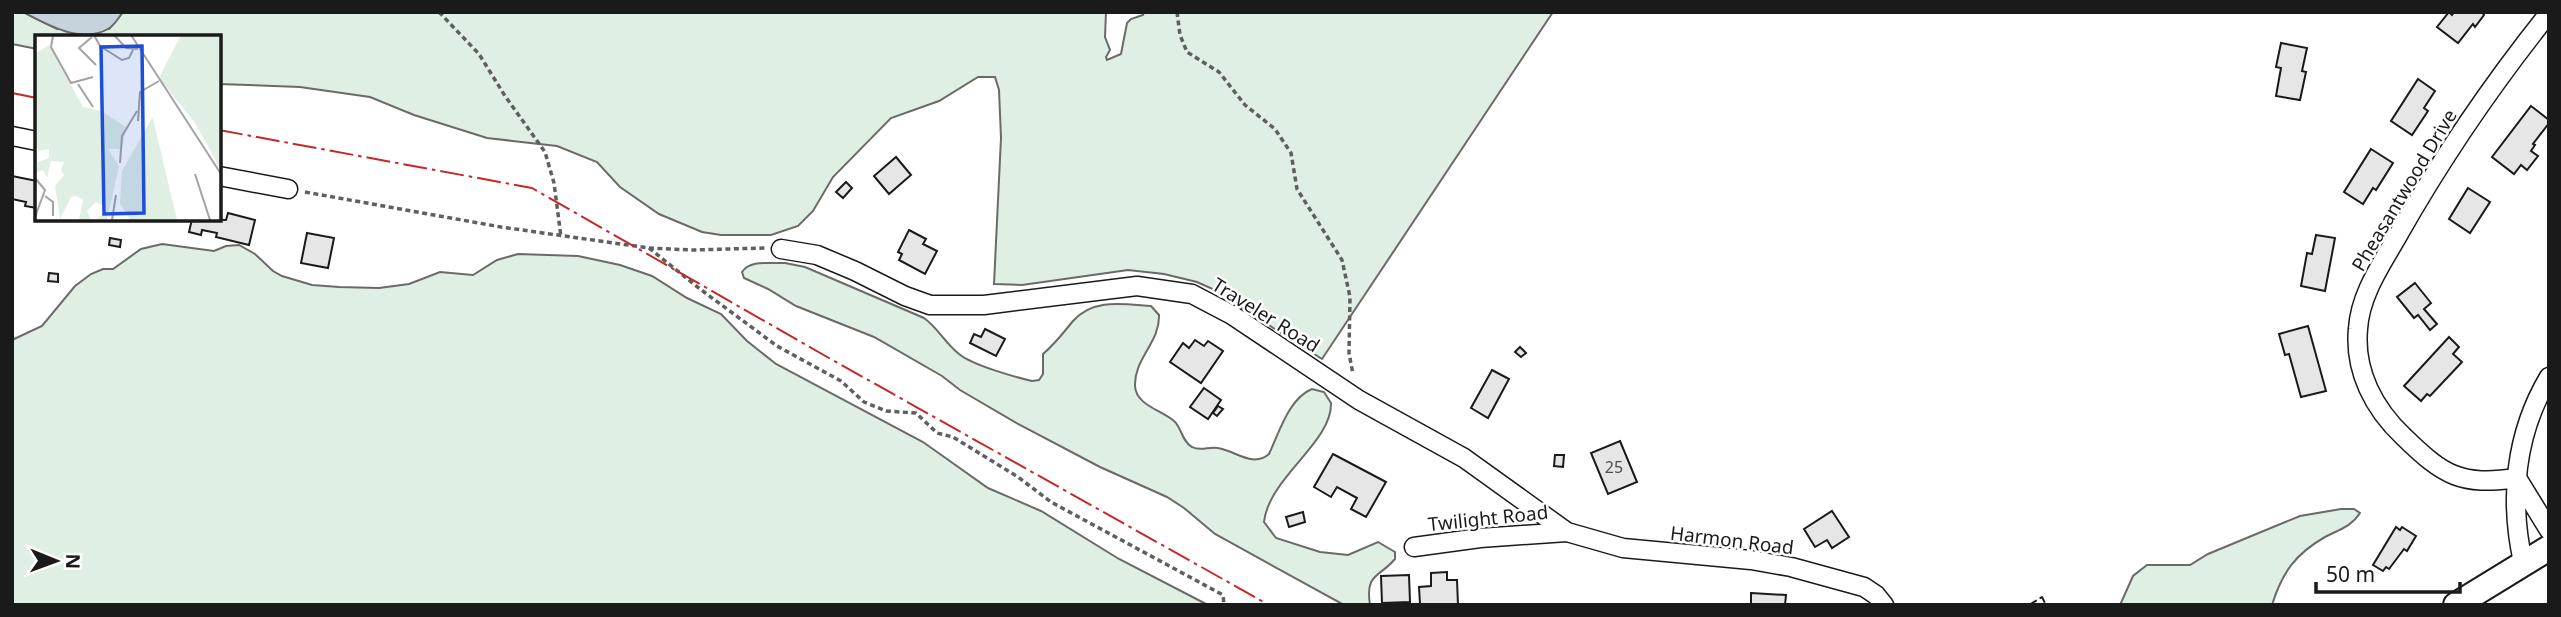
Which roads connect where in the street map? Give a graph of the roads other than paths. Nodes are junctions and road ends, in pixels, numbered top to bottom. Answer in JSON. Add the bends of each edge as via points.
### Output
{"nodes":[{"id":1,"x":2549,"y":13,"type":"edge"},
{"id":2,"x":12,"y":136,"type":"edge"},
{"id":3,"x":35,"y":141,"type":"edge"},
{"id":4,"x":220,"y":176,"type":"edge"},
{"id":5,"x":288,"y":189,"type":"road end"},
{"id":6,"x":781,"y":249,"type":"road end"},
{"id":7,"x":2549,"y":377,"type":"edge"},
{"id":8,"x":2517,"y":478,"type":"junction"},
{"id":9,"x":2549,"y":530,"type":"edge"},
{"id":10,"x":1567,"y":532,"type":"junction"},
{"id":11,"x":1414,"y":547,"type":"dead end"},
{"id":12,"x":2549,"y":548,"type":"edge"},
{"id":13,"x":2523,"y":562,"type":"junction"},
{"id":14,"x":1884,"y":605,"type":"edge"},
{"id":15,"x":2456,"y":605,"type":"edge"}],
"edges":[{"from":1,"to":8,"type":"street","name":"Pheasantwood Drive","via":[[2459,136],[2410,214],[2374,277],[2357,329],[2359,358],[2370,394],[2405,439],[2461,479]]},
{"from":2,"to":3,"type":"street"},
{"from":4,"to":5,"type":"street"},
{"from":6,"to":10,"type":"street","name":"Traveler Road","via":[[817,255],[930,304],[984,305],[1137,286],[1192,294],[1232,315],[1359,400],[1464,458]]},
{"from":7,"to":8,"type":"street","via":[[2526,424]]},
{"from":8,"to":9,"type":"street"},
{"from":8,"to":13,"type":"street","via":[[2514,503]]},
{"from":10,"to":11,"type":"street","name":"Twilight Road"},
{"from":10,"to":14,"type":"street","name":"Harmon Road","via":[[1623,548],[1791,567],[1864,587]]},
{"from":12,"to":13,"type":"main road"},
{"from":13,"to":15,"type":"main road"}]}
